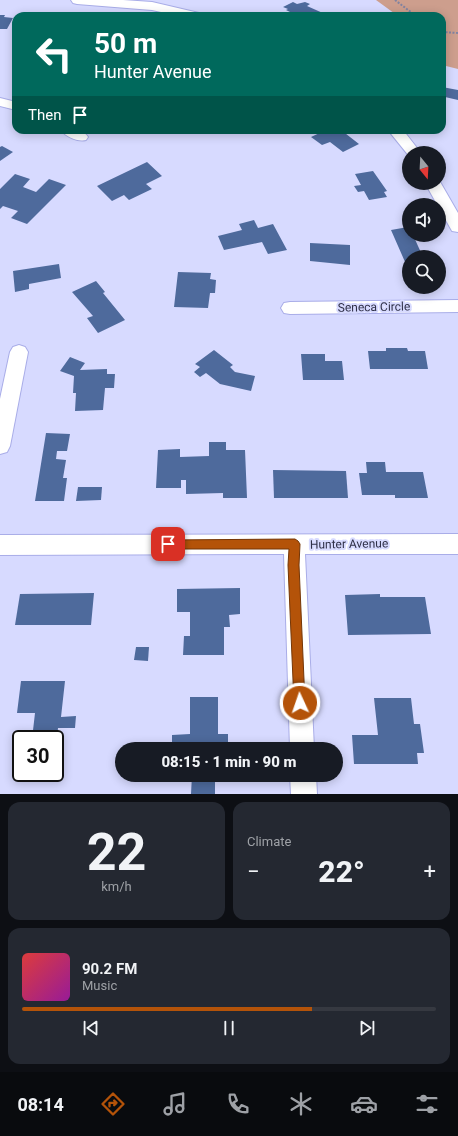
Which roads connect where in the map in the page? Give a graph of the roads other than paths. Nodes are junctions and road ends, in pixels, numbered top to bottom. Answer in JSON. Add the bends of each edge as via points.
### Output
{"nodes":[{"id":1,"x":77,"y":0,"type":"edge"},
{"id":2,"x":178,"y":12,"type":"edge"},
{"id":3,"x":0,"y":102,"type":"edge"},
{"id":4,"x":12,"y":105,"type":"edge"},
{"id":5,"x":75,"y":134,"type":"edge"},
{"id":6,"x":397,"y":134,"type":"edge"},
{"id":7,"x":81,"y":137,"type":"dead end"},
{"id":8,"x":408,"y":146,"type":"edge"},
{"id":9,"x":437,"y":190,"type":"edge"},
{"id":10,"x":458,"y":227,"type":"edge"},
{"id":11,"x":458,"y":306,"type":"edge"},
{"id":12,"x":290,"y":308,"type":"dead end"},
{"id":13,"x":19,"y":352,"type":"dead end"},
{"id":14,"x":0,"y":446,"type":"edge"},
{"id":15,"x":295,"y":544,"type":"junction"},
{"id":16,"x":458,"y":544,"type":"edge"},
{"id":17,"x":0,"y":545,"type":"edge"},
{"id":18,"x":302,"y":742,"type":"edge"},
{"id":19,"x":303,"y":782,"type":"edge"},
{"id":20,"x":304,"y":794,"type":"edge"}],
"edges":[{"from":1,"to":2,"type":"street","via":[[152,6]]},
{"from":3,"to":4,"type":"street"},
{"from":5,"to":7,"type":"street"},
{"from":6,"to":8,"type":"street"},
{"from":9,"to":10,"type":"street"},
{"from":11,"to":12,"type":"street","name":"Seneca Circle"},
{"from":13,"to":14,"type":"street"},
{"from":15,"to":16,"type":"street","name":"Hunter Avenue"},
{"from":15,"to":17,"type":"street","name":"Hunter Avenue"},
{"from":15,"to":18,"type":"street"},
{"from":19,"to":20,"type":"street"}]}
